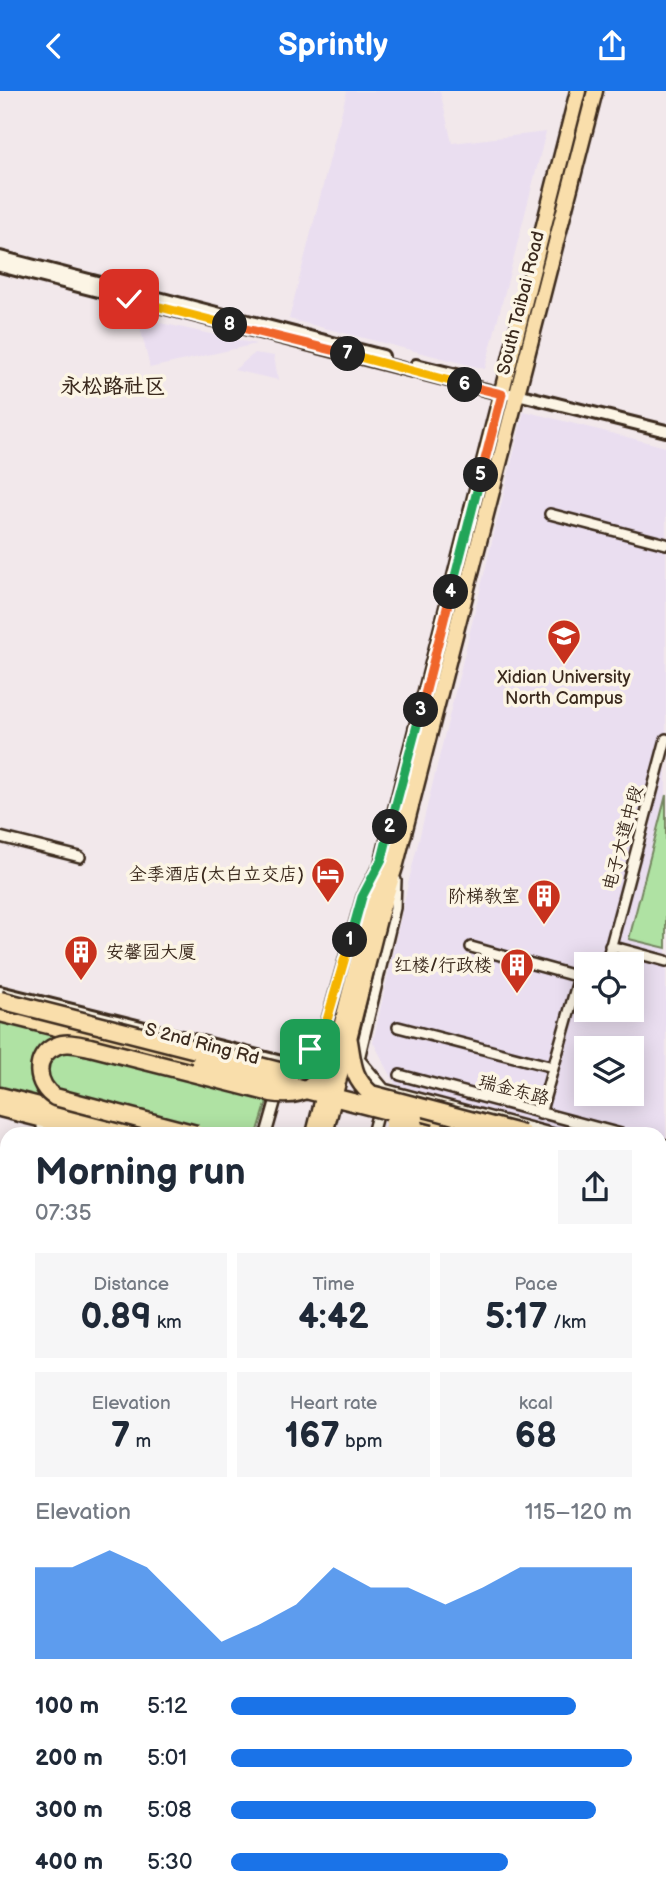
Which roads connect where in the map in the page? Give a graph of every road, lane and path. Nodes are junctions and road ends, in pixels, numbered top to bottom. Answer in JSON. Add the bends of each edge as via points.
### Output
{"nodes":[{"id":1,"x":578,"y":91,"type":"edge"},
{"id":2,"x":595,"y":91,"type":"edge"},
{"id":3,"x":0,"y":257,"type":"edge"},
{"id":4,"x":0,"y":266,"type":"edge"},
{"id":5,"x":503,"y":391,"type":"junction"},
{"id":6,"x":517,"y":394,"type":"junction"},
{"id":7,"x":666,"y":431,"type":"edge"},
{"id":8,"x":550,"y":514,"type":"dead end"},
{"id":9,"x":666,"y":544,"type":"edge"},
{"id":10,"x":666,"y":739,"type":"edge"},
{"id":11,"x":0,"y":837,"type":"edge"},
{"id":12,"x":80,"y":857,"type":"dead end"},
{"id":13,"x":389,"y":861,"type":"junction"},
{"id":14,"x":610,"y":946,"type":"junction"},
{"id":15,"x":471,"y":947,"type":"dead end"},
{"id":16,"x":609,"y":952,"type":"edge"},
{"id":17,"x":666,"y":961,"type":"edge"},
{"id":18,"x":574,"y":976,"type":"edge"},
{"id":19,"x":0,"y":992,"type":"edge"},
{"id":20,"x":0,"y":1000,"type":"edge"},
{"id":21,"x":574,"y":1005,"type":"edge"},
{"id":22,"x":0,"y":1013,"type":"edge"},
{"id":23,"x":398,"y":1027,"type":"dead end"},
{"id":24,"x":116,"y":1041,"type":"junction"},
{"id":25,"x":90,"y":1047,"type":"junction"},
{"id":26,"x":319,"y":1048,"type":"junction"},
{"id":27,"x":345,"y":1049,"type":"junction"},
{"id":28,"x":129,"y":1057,"type":"junction"},
{"id":29,"x":286,"y":1063,"type":"junction"},
{"id":30,"x":553,"y":1067,"type":"junction"},
{"id":31,"x":400,"y":1076,"type":"dead end"},
{"id":32,"x":384,"y":1089,"type":"junction"},
{"id":33,"x":0,"y":1096,"type":"edge"},
{"id":34,"x":71,"y":1102,"type":"junction"},
{"id":35,"x":0,"y":1108,"type":"edge"},
{"id":36,"x":540,"y":1114,"type":"junction"},
{"id":37,"x":0,"y":1115,"type":"edge"},
{"id":38,"x":128,"y":1116,"type":"junction"},
{"id":39,"x":44,"y":1127,"type":"edge"},
{"id":40,"x":100,"y":1127,"type":"edge"},
{"id":41,"x":170,"y":1127,"type":"edge"},
{"id":42,"x":268,"y":1127,"type":"edge"},
{"id":43,"x":317,"y":1127,"type":"edge"},
{"id":44,"x":327,"y":1127,"type":"edge"},
{"id":45,"x":374,"y":1127,"type":"edge"},
{"id":46,"x":406,"y":1127,"type":"edge"},
{"id":47,"x":448,"y":1127,"type":"edge"},
{"id":48,"x":496,"y":1127,"type":"edge"},
{"id":49,"x":528,"y":1127,"type":"edge"},
{"id":50,"x":593,"y":1127,"type":"edge"}],
"edges":[{"from":1,"to":5,"type":"main road","name":"South Taibai Road"},
{"from":2,"to":6,"type":"main road","name":"South Taibai Road"},
{"from":3,"to":5,"type":"street"},
{"from":4,"to":5,"type":"street"},
{"from":5,"to":6,"type":"street"},
{"from":5,"to":13,"type":"main road","name":"South Taibai Road"},
{"from":6,"to":7,"type":"street"},
{"from":6,"to":13,"type":"main road","name":"South Taibai Road"},
{"from":8,"to":9,"type":"street"},
{"from":10,"to":14,"type":"street","name":"电子大道中段"},
{"from":11,"to":12,"type":"street"},
{"from":13,"to":26,"type":"street","via":[[362,897]]},
{"from":13,"to":27,"type":"main road","name":"South Taibai Road","bridge":true},
{"from":13,"to":27,"type":"street","via":[[395,908]]},
{"from":14,"to":16,"type":"street","name":"电子大道中段"},
{"from":14,"to":17,"type":"street"},
{"from":15,"to":18,"type":"street"},
{"from":19,"to":29,"type":"street"},
{"from":20,"to":27,"type":"highway","bridge":true,"via":[[287,1073],[315,1067]]},
{"from":21,"to":30,"type":"street"},
{"from":22,"to":24,"type":"highway","name":"S 2nd Ring Rd"},
{"from":23,"to":30,"type":"street"},
{"from":24,"to":25,"type":"highway"},
{"from":24,"to":28,"type":"highway"},
{"from":24,"to":47,"type":"highway","name":"S 2nd Ring Rd","bridge":true},
{"from":25,"to":28,"type":"highway","bridge":true},
{"from":25,"to":34,"type":"highway","bridge":true,"via":[[58,1045],[44,1054],[39,1066],[46,1091]]},
{"from":26,"to":27,"type":"street"},
{"from":26,"to":29,"type":"street","via":[[297,1051]]},
{"from":27,"to":28,"type":"highway","bridge":true,"via":[[316,1081],[295,1095]]},
{"from":27,"to":32,"type":"street"},
{"from":27,"to":43,"type":"main road","name":"South Taibai Road","bridge":true},
{"from":27,"to":44,"type":"main road","name":"South Taibai Road","bridge":true},
{"from":27,"to":46,"type":"highway","bridge":true,"via":[[350,1103],[360,1114]]},
{"from":27,"to":48,"type":"highway","bridge":true,"via":[[357,1080],[370,1094]]},
{"from":29,"to":42,"type":"street"},
{"from":30,"to":36,"type":"street"},
{"from":31,"to":36,"type":"street","name":"瑞金东路"},
{"from":32,"to":45,"type":"street"},
{"from":32,"to":49,"type":"street"},
{"from":33,"to":40,"type":"highway"},
{"from":34,"to":38,"type":"highway","bridge":true},
{"from":34,"to":40,"type":"highway"},
{"from":35,"to":40,"type":"highway"},
{"from":36,"to":50,"type":"street","name":"瑞金东路"},
{"from":37,"to":39,"type":"street"},
{"from":38,"to":40,"type":"highway"},
{"from":38,"to":41,"type":"highway","bridge":true}]}
